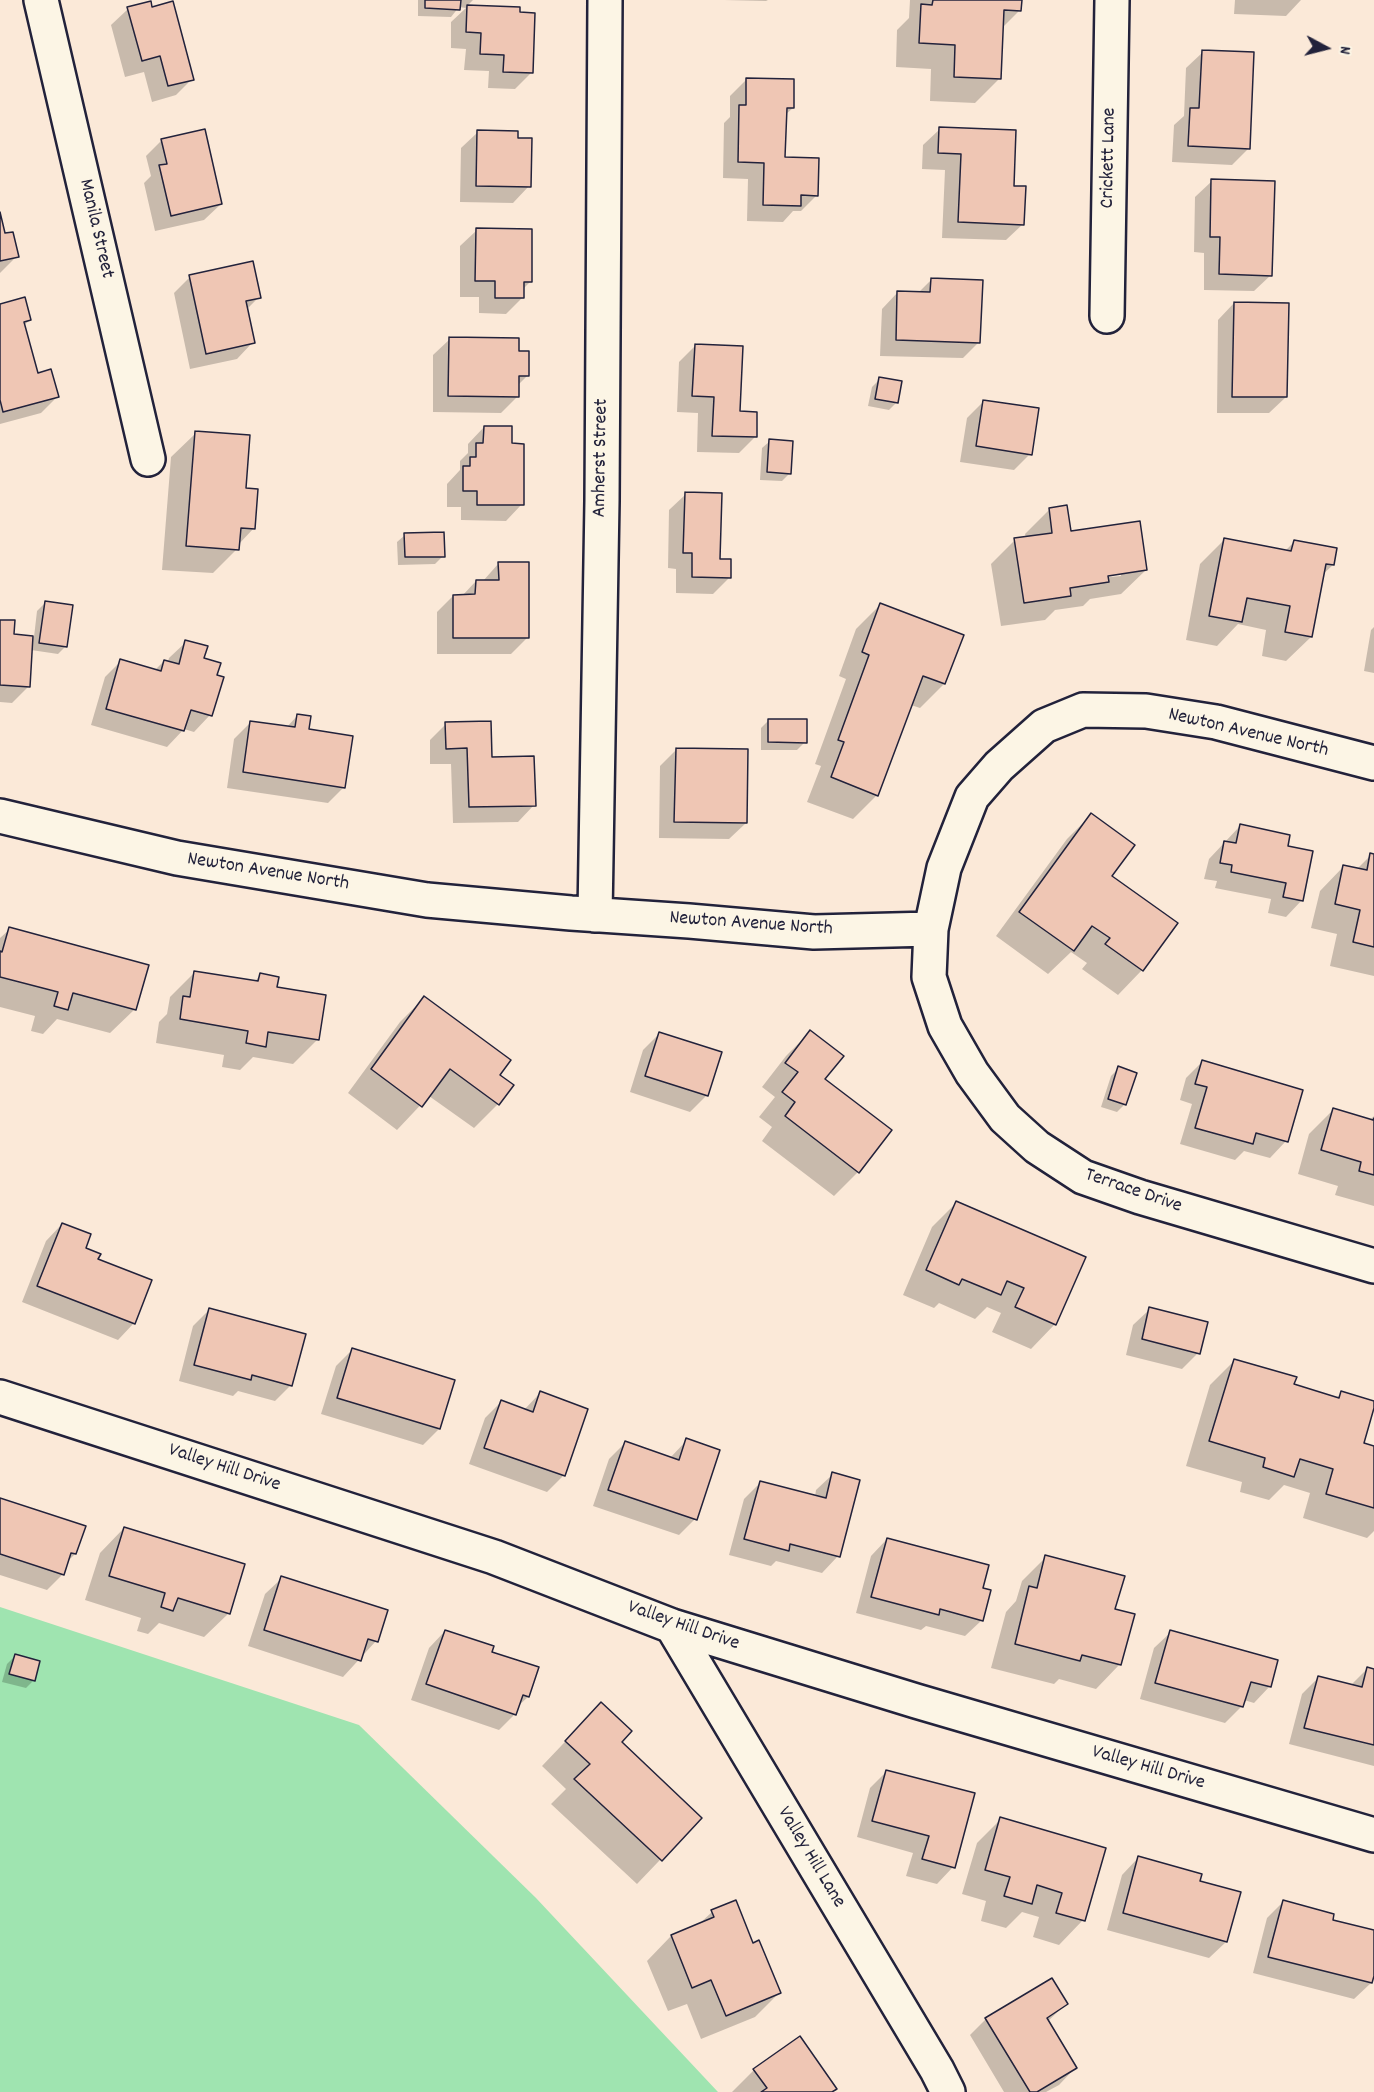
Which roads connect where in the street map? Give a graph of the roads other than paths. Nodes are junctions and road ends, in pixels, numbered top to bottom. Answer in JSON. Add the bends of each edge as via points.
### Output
{"nodes":[{"id":1,"x":42,"y":0,"type":"edge"},
{"id":2,"x":605,"y":0,"type":"edge"},
{"id":3,"x":1112,"y":0,"type":"edge"},
{"id":4,"x":1107,"y":316,"type":"dead end"},
{"id":5,"x":148,"y":459,"type":"dead end"},
{"id":6,"x":1374,"y":763,"type":"edge"},
{"id":7,"x":0,"y":816,"type":"edge"},
{"id":8,"x":595,"y":915,"type":"junction"},
{"id":9,"x":931,"y":929,"type":"junction"},
{"id":10,"x":1374,"y":1266,"type":"edge"},
{"id":11,"x":0,"y":1397,"type":"edge"},
{"id":12,"x":672,"y":1626,"type":"junction"},
{"id":13,"x":1374,"y":1835,"type":"edge"},
{"id":14,"x":948,"y":2092,"type":"edge"}],
"edges":[{"from":1,"to":5,"type":"street","name":"Manila Street"},
{"from":2,"to":8,"type":"street","name":"Amherst Street"},
{"from":3,"to":4,"type":"street","name":"Crickett Lane"},
{"from":6,"to":9,"type":"street","name":"Newton Avenue North","via":[[1216,722],[1146,711],[1083,710],[1044,726],[999,766],[972,797],[944,868]]},
{"from":7,"to":8,"type":"street","name":"Newton Avenue North","via":[[177,858],[427,900]]},
{"from":8,"to":9,"type":"street","name":"Newton Avenue North","via":[[814,932]]},
{"from":9,"to":10,"type":"street","name":"Terrace Drive","via":[[929,977],[945,1026],[972,1073],[1005,1118],[1038,1147],[1083,1177]]},
{"from":11,"to":12,"type":"street","name":"Valley Hill Drive","via":[[494,1557]]},
{"from":12,"to":13,"type":"street","name":"Valley Hill Drive"},
{"from":12,"to":14,"type":"street","name":"Valley Hill Lane"}]}
